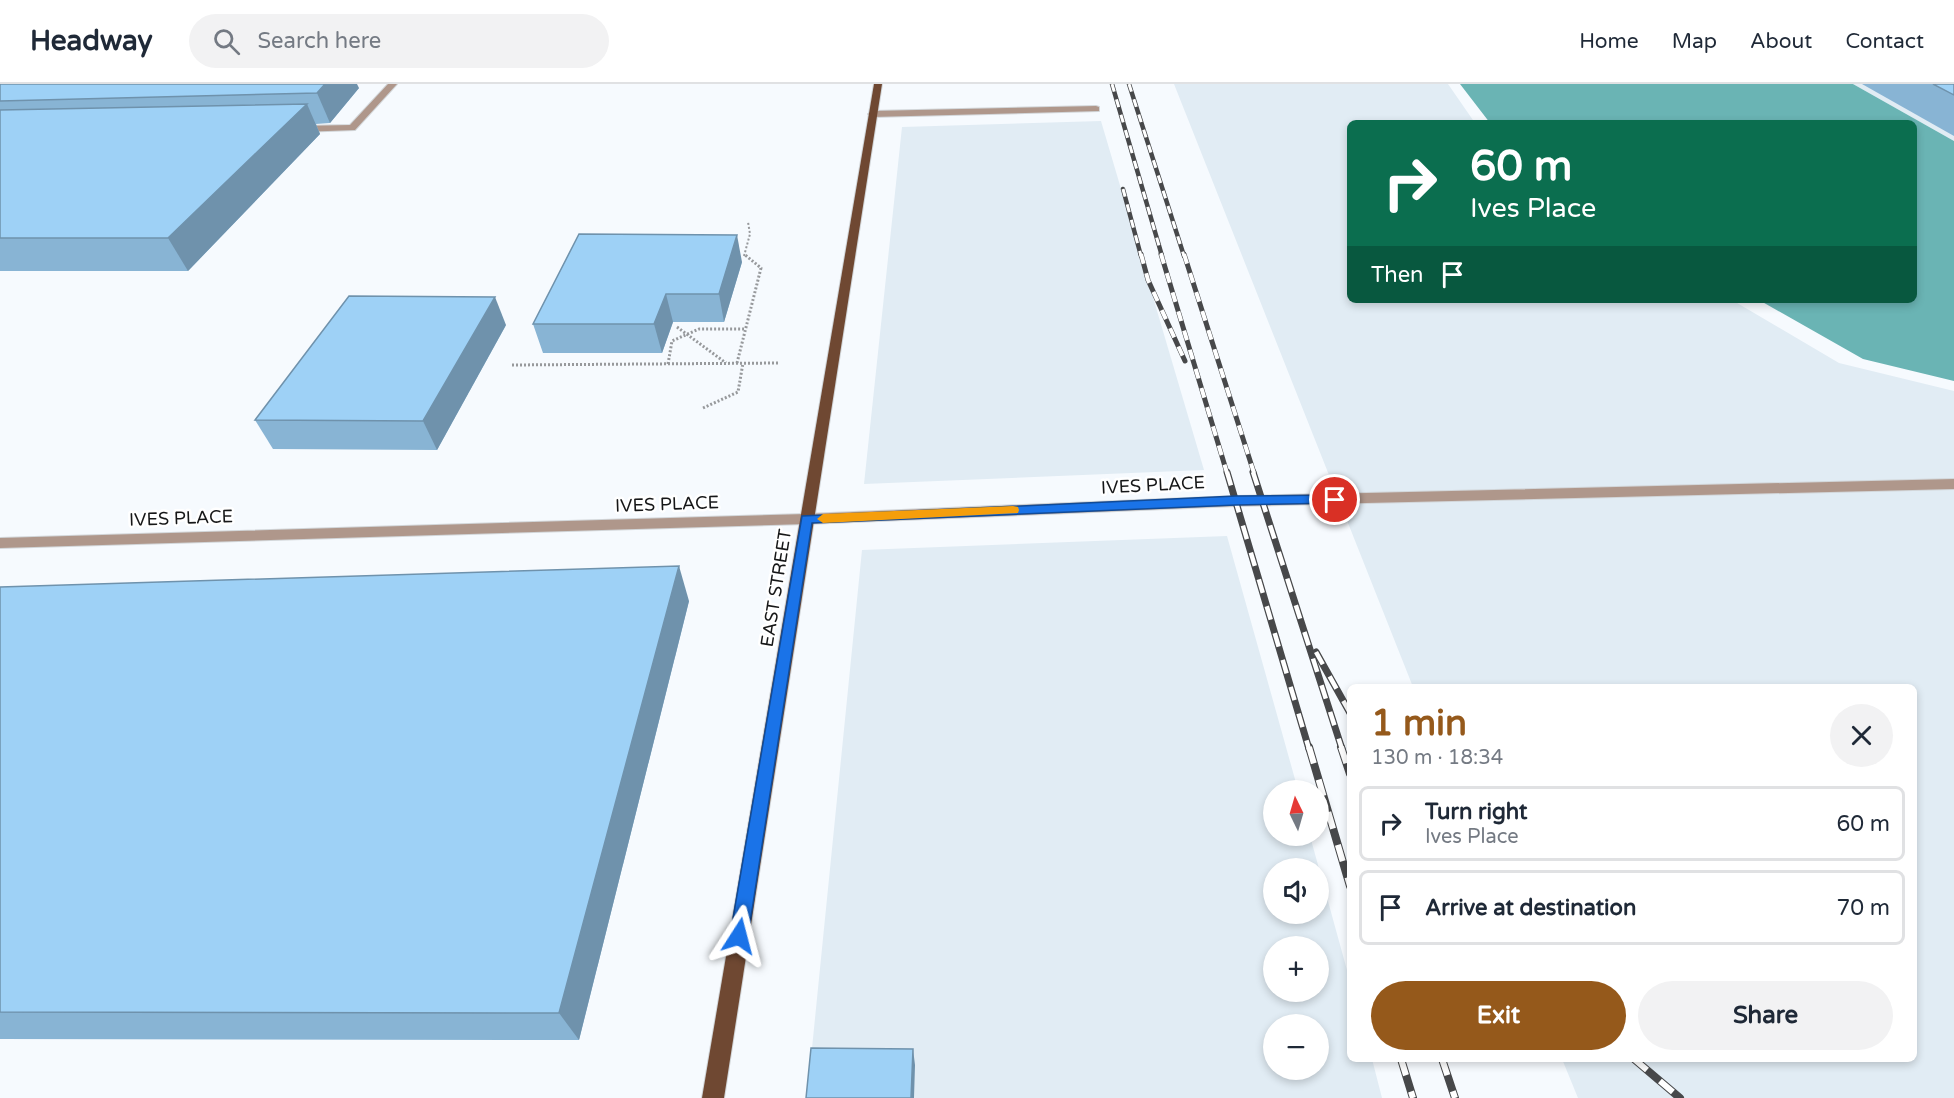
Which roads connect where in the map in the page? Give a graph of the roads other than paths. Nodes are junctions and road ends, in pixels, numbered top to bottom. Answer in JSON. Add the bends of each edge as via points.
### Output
{"nodes":[{"id":1,"x":393,"y":84,"type":"edge"},
{"id":2,"x":878,"y":84,"type":"edge"},
{"id":3,"x":1096,"y":109,"type":"dead end"},
{"id":4,"x":872,"y":114,"type":"junction"},
{"id":5,"x":293,"y":129,"type":"edge"},
{"id":6,"x":1954,"y":484,"type":"edge"},
{"id":7,"x":806,"y":519,"type":"junction"},
{"id":8,"x":0,"y":543,"type":"edge"},
{"id":9,"x":713,"y":1098,"type":"edge"}],
"edges":[{"from":1,"to":5,"type":"street","via":[[352,128]]},
{"from":2,"to":4,"type":"main road","name":"EAST STREET"},
{"from":3,"to":4,"type":"street"},
{"from":4,"to":7,"type":"main road","name":"EAST STREET"},
{"from":6,"to":7,"type":"street","name":"IVES PLACE","via":[[1236,501]]},
{"from":7,"to":8,"type":"street","name":"IVES PLACE"},
{"from":7,"to":9,"type":"main road","name":"EAST STREET"}]}
